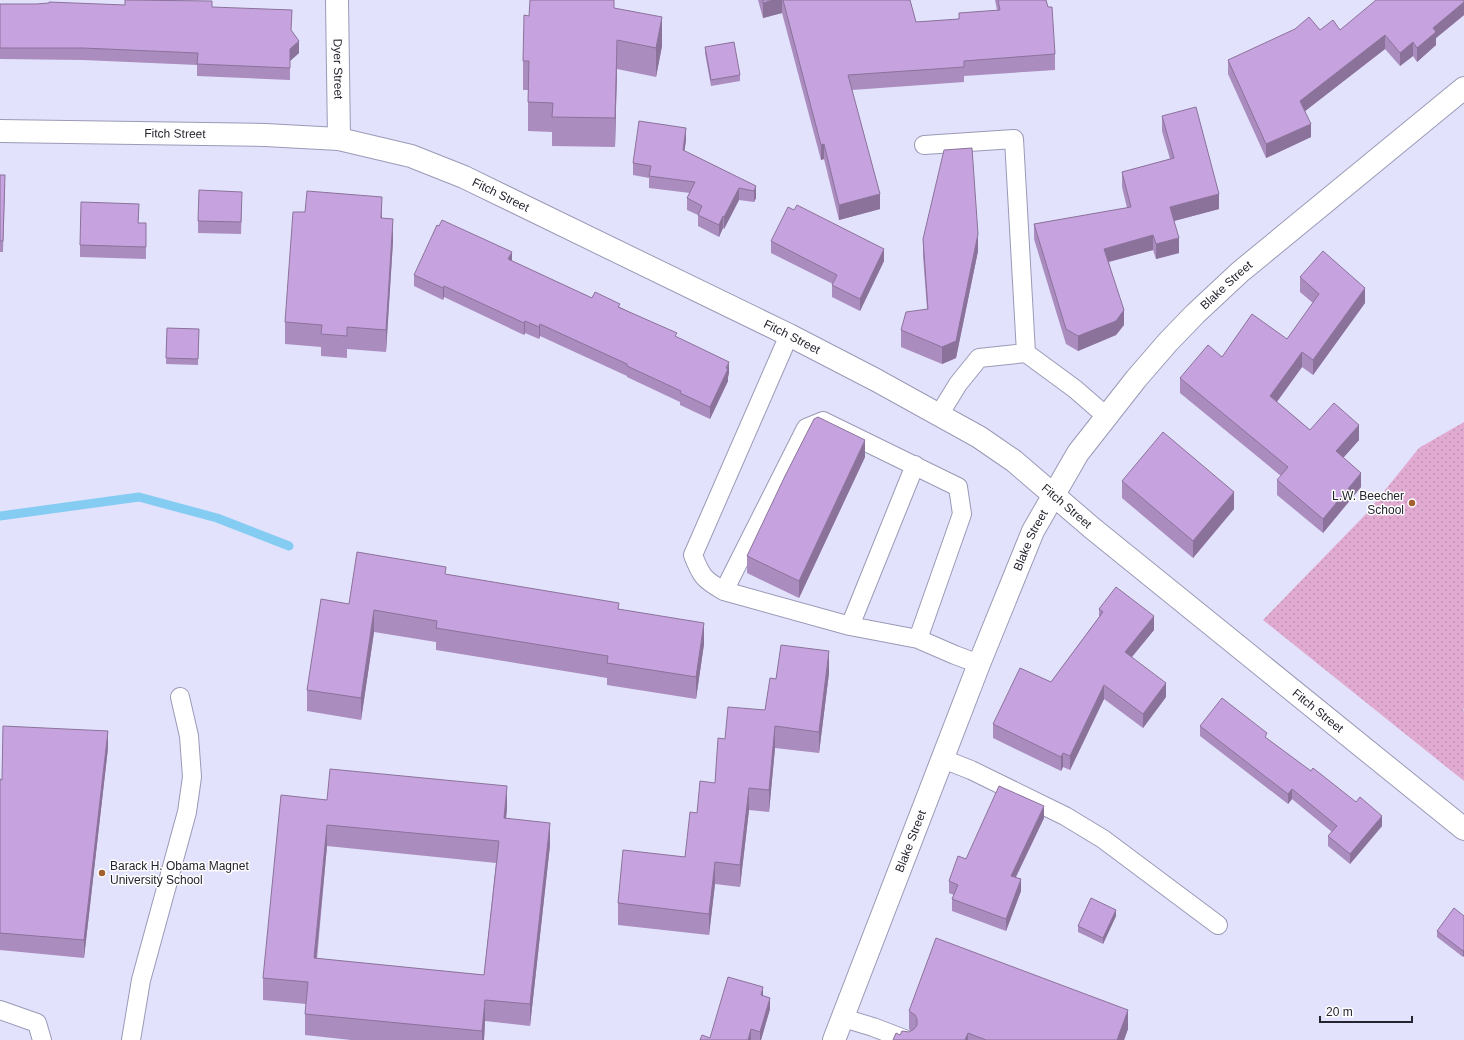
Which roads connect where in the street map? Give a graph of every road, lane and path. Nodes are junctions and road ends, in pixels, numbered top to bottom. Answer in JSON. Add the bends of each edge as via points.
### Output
{"nodes":[{"id":1,"x":336,"y":0,"type":"edge"},
{"id":2,"x":1464,"y":88,"type":"edge"},
{"id":3,"x":0,"y":131,"type":"edge"},
{"id":4,"x":339,"y":139,"type":"junction"},
{"id":5,"x":924,"y":145,"type":"dead end"},
{"id":6,"x":789,"y":335,"type":"junction"},
{"id":7,"x":1026,"y":353,"type":"junction"},
{"id":8,"x":939,"y":415,"type":"junction"},
{"id":9,"x":1106,"y":416,"type":"junction"},
{"id":10,"x":915,"y":465,"type":"junction"},
{"id":11,"x":1054,"y":495,"type":"junction"},
{"id":12,"x":724,"y":591,"type":"junction"},
{"id":13,"x":850,"y":626,"type":"junction"},
{"id":14,"x":918,"y":639,"type":"junction"},
{"id":15,"x":979,"y":664,"type":"junction"},
{"id":16,"x":180,"y":697,"type":"dead end"},
{"id":17,"x":943,"y":759,"type":"junction"},
{"id":18,"x":1464,"y":829,"type":"edge"},
{"id":19,"x":1218,"y":925,"type":"dead end"},
{"id":20,"x":0,"y":1010,"type":"edge"},
{"id":21,"x":843,"y":1018,"type":"junction"},
{"id":22,"x":42,"y":1040,"type":"edge"},
{"id":23,"x":131,"y":1040,"type":"edge"},
{"id":24,"x":834,"y":1040,"type":"edge"},
{"id":25,"x":907,"y":1040,"type":"edge"}],
"edges":[{"from":1,"to":4,"type":"main road","name":"Dyer Street"},
{"from":2,"to":9,"type":"main road","name":"Blake Street","via":[[1261,255],[1195,314]]},
{"from":3,"to":4,"type":"main road","name":"Fitch Street","via":[[257,135]]},
{"from":4,"to":6,"type":"main road","name":"Fitch Street","via":[[411,156],[464,177]]},
{"from":5,"to":7,"type":"lane","via":[[1014,139]]},
{"from":6,"to":8,"type":"main road","name":"Fitch Street"},
{"from":6,"to":12,"type":"lane","via":[[693,555],[699,572],[710,583]]},
{"from":7,"to":8,"type":"lane","via":[[979,358],[958,384]]},
{"from":7,"to":9,"type":"lane","via":[[1076,388]]},
{"from":8,"to":11,"type":"main road","name":"Fitch Street","via":[[979,437],[1014,461]]},
{"from":9,"to":11,"type":"main road","name":"Blake Street","via":[[1078,453]]},
{"from":10,"to":12,"type":"lane","via":[[823,421],[806,428]]},
{"from":10,"to":13,"type":"lane"},
{"from":10,"to":14,"type":"lane","via":[[958,487],[962,514]]},
{"from":11,"to":15,"type":"main road","name":"Blake Street","via":[[1033,530]]},
{"from":11,"to":18,"type":"main road","name":"Fitch Street"},
{"from":12,"to":13,"type":"lane"},
{"from":13,"to":14,"type":"lane"},
{"from":14,"to":15,"type":"lane"},
{"from":15,"to":17,"type":"main road","name":"Blake Street"},
{"from":16,"to":23,"type":"lane","via":[[189,736],[192,777],[187,812],[141,980]]},
{"from":17,"to":19,"type":"lane","via":[[1065,816],[1103,838]]},
{"from":17,"to":21,"type":"main road","name":"Blake Street"},
{"from":20,"to":22,"type":"lane","via":[[36,1023]]},
{"from":21,"to":24,"type":"main road","name":"Blake Street"},
{"from":21,"to":25,"type":"lane"}]}
